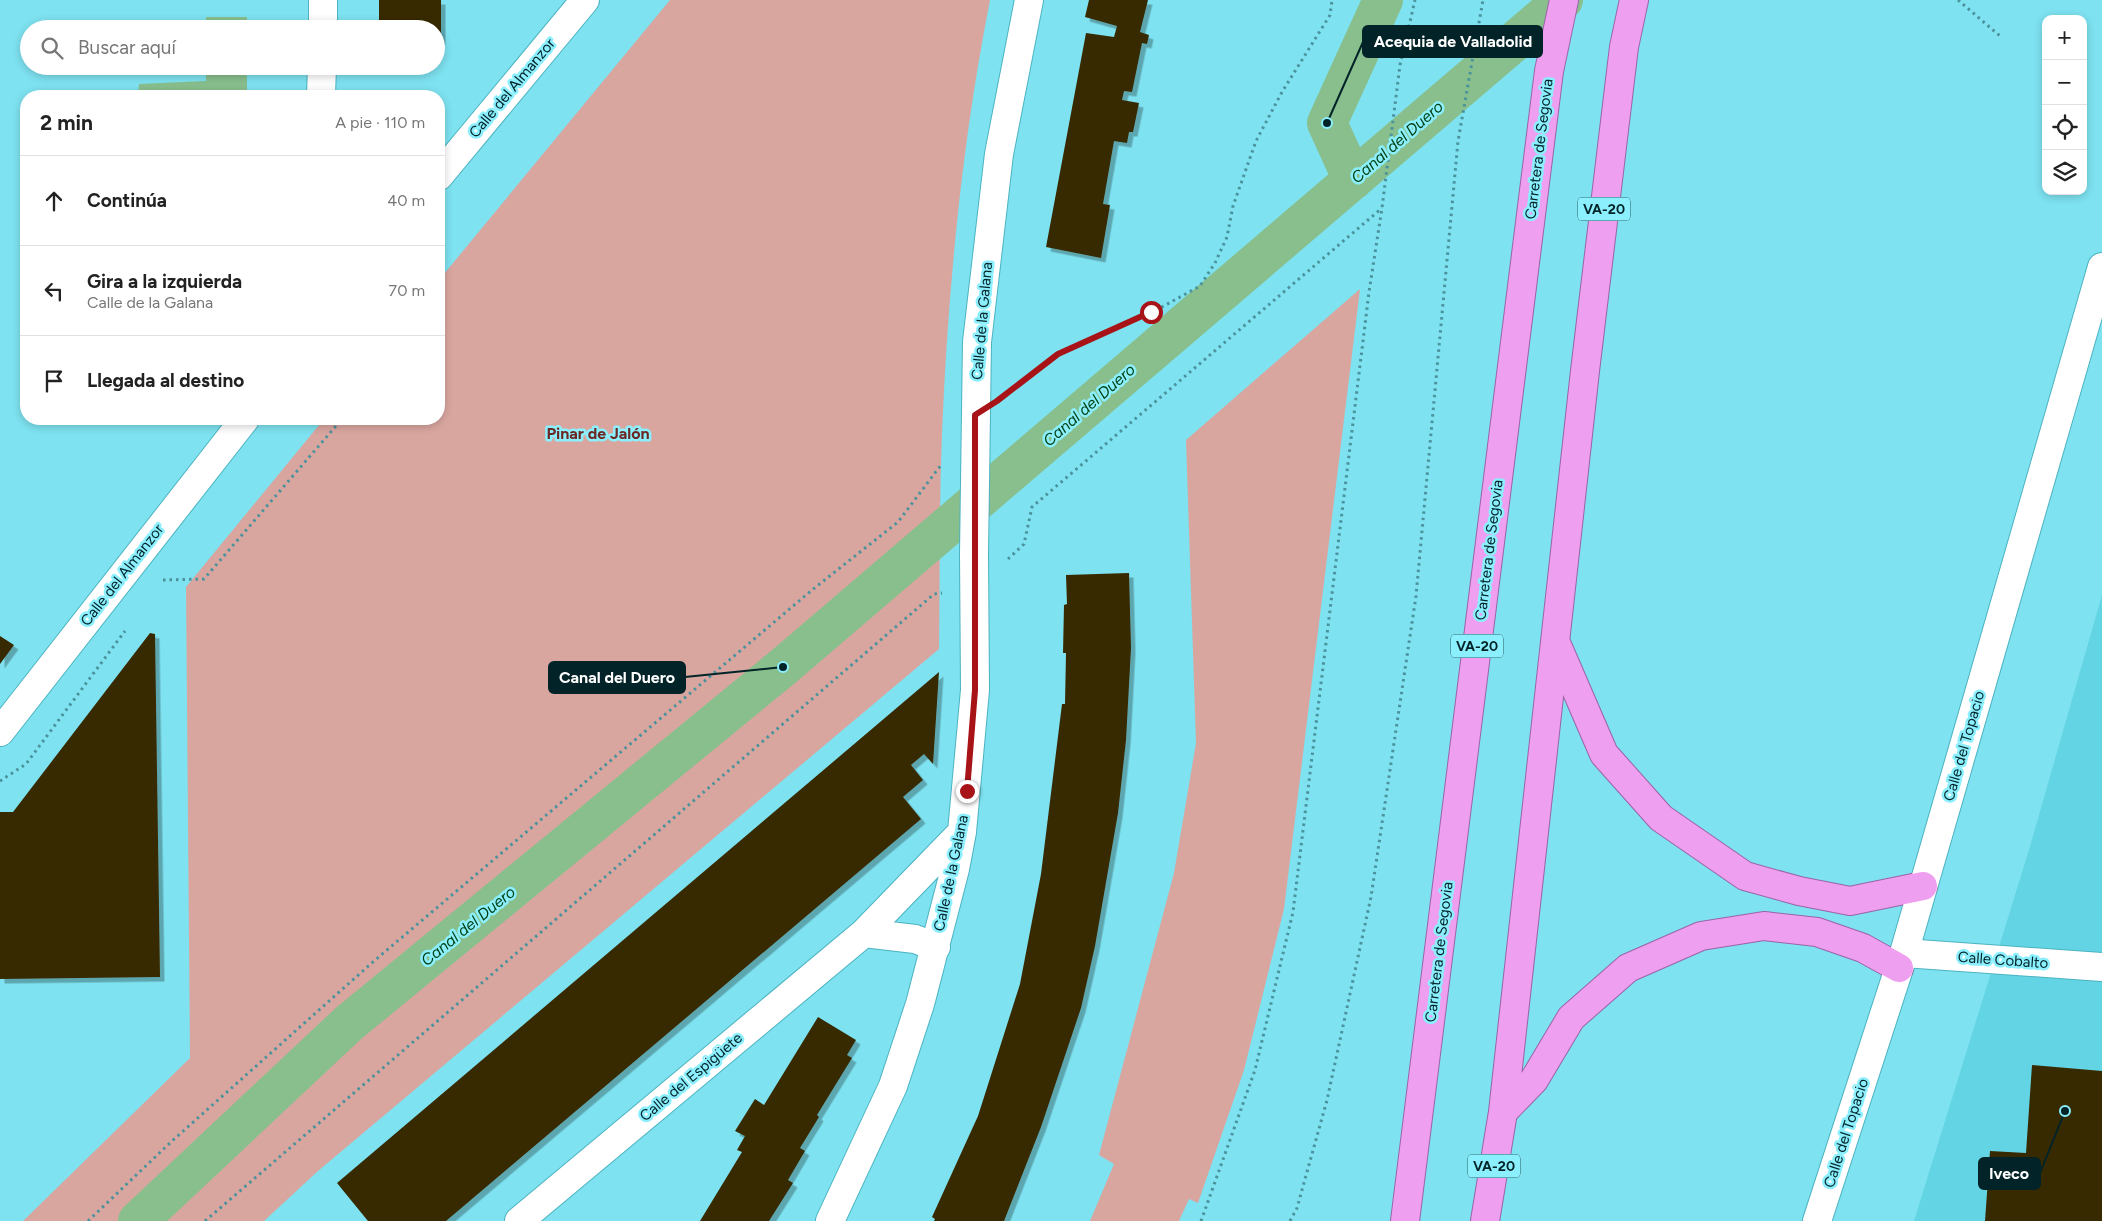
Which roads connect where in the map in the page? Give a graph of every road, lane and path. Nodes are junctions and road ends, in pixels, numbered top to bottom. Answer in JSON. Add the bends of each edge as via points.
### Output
{"nodes":[{"id":1,"x":323,"y":0,"type":"edge"},
{"id":2,"x":585,"y":0,"type":"edge"},
{"id":3,"x":1029,"y":0,"type":"edge"},
{"id":4,"x":1332,"y":0,"type":"edge"},
{"id":5,"x":1415,"y":0,"type":"edge"},
{"id":6,"x":1483,"y":0,"type":"edge"},
{"id":7,"x":1564,"y":0,"type":"edge"},
{"id":8,"x":1634,"y":0,"type":"edge"},
{"id":9,"x":1958,"y":0,"type":"edge"},
{"id":10,"x":322,"y":20,"type":"edge"},
{"id":11,"x":2000,"y":36,"type":"dead end"},
{"id":12,"x":322,"y":75,"type":"edge"},
{"id":13,"x":321,"y":90,"type":"edge"},
{"id":14,"x":445,"y":169,"type":"edge"},
{"id":15,"x":1382,"y":208,"type":"junction"},
{"id":16,"x":2102,"y":268,"type":"edge"},
{"id":17,"x":975,"y":415,"type":"junction"},
{"id":18,"x":240,"y":425,"type":"edge"},
{"id":19,"x":337,"y":425,"type":"edge"},
{"id":20,"x":945,"y":460,"type":"dead end"},
{"id":21,"x":157,"y":588,"type":"dead end"},
{"id":22,"x":974,"y":591,"type":"junction"},
{"id":23,"x":127,"y":628,"type":"dead end"},
{"id":24,"x":1556,"y":643,"type":"junction"},
{"id":25,"x":0,"y":732,"type":"edge"},
{"id":26,"x":0,"y":781,"type":"edge"},
{"id":27,"x":962,"y":832,"type":"junction"},
{"id":28,"x":1923,"y":886,"type":"junction"},
{"id":29,"x":864,"y":934,"type":"junction"},
{"id":30,"x":936,"y":947,"type":"junction"},
{"id":31,"x":1901,"y":961,"type":"junction"},
{"id":32,"x":2102,"y":967,"type":"edge"},
{"id":33,"x":1503,"y":1112,"type":"junction"},
{"id":34,"x":88,"y":1221,"type":"edge"},
{"id":35,"x":205,"y":1221,"type":"edge"},
{"id":36,"x":519,"y":1221,"type":"edge"},
{"id":37,"x":830,"y":1221,"type":"edge"},
{"id":38,"x":1201,"y":1221,"type":"edge"},
{"id":39,"x":1290,"y":1221,"type":"edge"},
{"id":40,"x":1405,"y":1221,"type":"edge"},
{"id":41,"x":1485,"y":1221,"type":"edge"},
{"id":42,"x":1817,"y":1221,"type":"edge"}],
"edges":[{"from":1,"to":10,"type":"street"},
{"from":2,"to":14,"type":"street","name":"Calle del Almanzor"},
{"from":3,"to":17,"type":"street","name":"Calle de la Galana","via":[[999,154],[977,342]]},
{"from":4,"to":17,"type":"path","via":[[1330,15],[1256,141],[1233,206],[1227,237],[1200,286],[1058,354]]},
{"from":5,"to":15,"type":"path","via":[[1400,65]]},
{"from":6,"to":39,"type":"path","via":[[1458,141],[1416,596],[1373,888],[1327,1100],[1297,1208]]},
{"from":7,"to":40,"type":"highway","name":"Carretera de Segovia","number":"VA-20","via":[[1549,71]]},
{"from":8,"to":24,"type":"highway","number":"VA-20","via":[[1624,47]]},
{"from":9,"to":11,"type":"path"},
{"from":12,"to":13,"type":"street"},
{"from":15,"to":22,"type":"path","via":[[1032,507],[1024,544]]},
{"from":15,"to":38,"type":"path","via":[[1366,312],[1293,912],[1255,1070]]},
{"from":16,"to":28,"type":"street","name":"Calle del Topacio"},
{"from":17,"to":22,"type":"street","name":"Calle de la Galana"},
{"from":18,"to":25,"type":"street","name":"Calle del Almanzor"},
{"from":19,"to":21,"type":"path","via":[[204,579],[163,580]]},
{"from":20,"to":34,"type":"path","via":[[898,522],[812,590],[374,961],[172,1141]]},
{"from":22,"to":27,"type":"street","name":"Calle de la Galana","via":[[975,690]]},
{"from":22,"to":35,"type":"path","via":[[934,594]]},
{"from":23,"to":26,"type":"path","via":[[26,764]]},
{"from":24,"to":28,"type":"highway","via":[[1604,754],[1661,818],[1744,876],[1850,901]]},
{"from":24,"to":33,"type":"highway","number":"VA-20"},
{"from":27,"to":29,"type":"street","name":"Calle del Espigüete"},
{"from":27,"to":30,"type":"street","name":"Calle de la Galana"},
{"from":28,"to":31,"type":"street","name":"Calle del Topacio"},
{"from":29,"to":30,"type":"street","via":[[915,939]]},
{"from":29,"to":36,"type":"street","name":"Calle del Espigüete"},
{"from":30,"to":37,"type":"street","name":"Calle de la Galana","via":[[893,1086]]},
{"from":31,"to":32,"type":"street","name":"Calle Cobalto"},
{"from":31,"to":33,"type":"highway","via":[[1817,932],[1764,926],[1700,936],[1628,968],[1571,1018],[1534,1080]]},
{"from":31,"to":42,"type":"street","name":"Calle del Topacio"},
{"from":33,"to":41,"type":"highway","number":"VA-20"}]}
